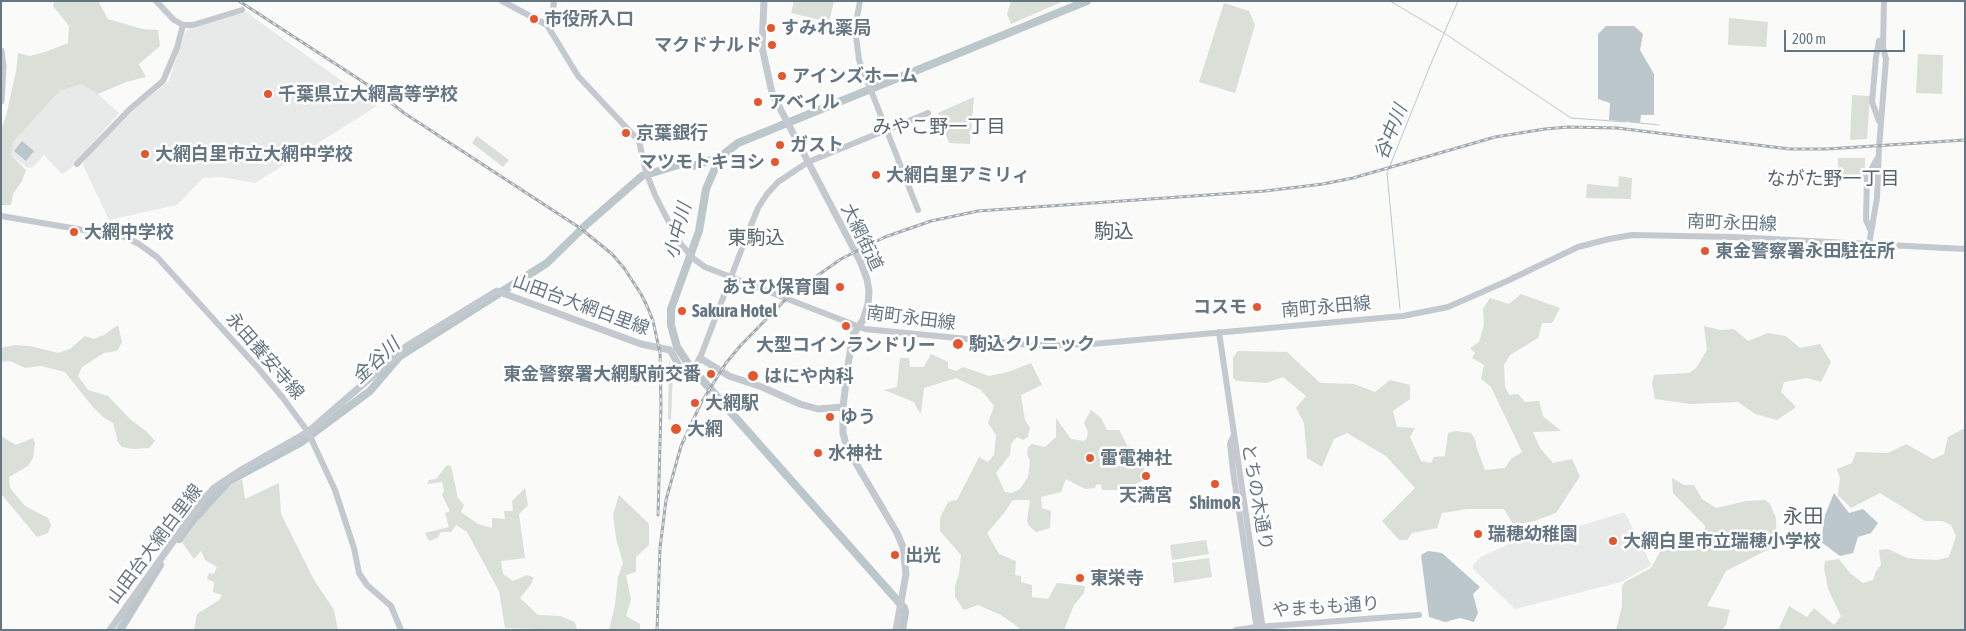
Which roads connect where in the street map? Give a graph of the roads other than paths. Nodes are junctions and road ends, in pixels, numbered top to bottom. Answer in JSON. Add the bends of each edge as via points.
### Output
{"nodes":[{"id":1,"x":156,"y":1,"type":"edge"},
{"id":2,"x":502,"y":1,"type":"edge"},
{"id":3,"x":554,"y":1,"type":"edge"},
{"id":4,"x":764,"y":1,"type":"edge"},
{"id":5,"x":860,"y":1,"type":"edge"},
{"id":6,"x":1884,"y":1,"type":"edge"},
{"id":7,"x":242,"y":10,"type":"dead end"},
{"id":8,"x":1884,"y":16,"type":"junction"},
{"id":9,"x":183,"y":25,"type":"junction"},
{"id":10,"x":551,"y":30,"type":"junction"},
{"id":11,"x":1,"y":51,"type":"edge"},
{"id":12,"x":1,"y":101,"type":"edge"},
{"id":13,"x":928,"y":113,"type":"dead end"},
{"id":14,"x":1881,"y":124,"type":"junction"},
{"id":15,"x":888,"y":130,"type":"junction"},
{"id":16,"x":1879,"y":154,"type":"junction"},
{"id":17,"x":808,"y":162,"type":"junction"},
{"id":18,"x":77,"y":164,"type":"dead end"},
{"id":19,"x":1871,"y":170,"type":"junction"},
{"id":20,"x":1878,"y":173,"type":"junction"},
{"id":21,"x":918,"y":210,"type":"dead end"},
{"id":22,"x":1,"y":216,"type":"edge"},
{"id":23,"x":1870,"y":229,"type":"junction"},
{"id":24,"x":1869,"y":244,"type":"junction"},
{"id":25,"x":1965,"y":249,"type":"edge"},
{"id":26,"x":731,"y":277,"type":"junction"},
{"id":27,"x":857,"y":326,"type":"junction"},
{"id":28,"x":1219,"y":332,"type":"junction"},
{"id":29,"x":700,"y":358,"type":"junction"},
{"id":30,"x":843,"y":407,"type":"junction"},
{"id":31,"x":308,"y":432,"type":"junction"},
{"id":32,"x":1419,"y":615,"type":"dead end"},
{"id":33,"x":1260,"y":628,"type":"edge"},
{"id":34,"x":110,"y":630,"type":"edge"},
{"id":35,"x":401,"y":630,"type":"edge"},
{"id":36,"x":896,"y":630,"type":"edge"},
{"id":37,"x":1236,"y":630,"type":"edge"}],
"edges":[{"from":1,"to":9,"type":"street"},
{"from":2,"to":10,"type":"street","name":"南町永田線","via":[[545,22]]},
{"from":3,"to":10,"type":"street"},
{"from":4,"to":17,"type":"main road","name":"大網街道","via":[[761,35],[772,93]]},
{"from":5,"to":15,"type":"street","via":[[855,28],[859,60]]},
{"from":6,"to":8,"type":"street"},
{"from":7,"to":9,"type":"street"},
{"from":8,"to":14,"type":"street","via":[[1886,59]]},
{"from":8,"to":14,"type":"street","via":[[1881,17],[1872,102]]},
{"from":9,"to":18,"type":"street","via":[[178,48],[163,81],[130,109]]},
{"from":10,"to":26,"type":"street","name":"南町永田線","via":[[578,76],[639,141],[646,172],[676,237],[705,267]]},
{"from":11,"to":12,"type":"main road"},
{"from":13,"to":15,"type":"street"},
{"from":14,"to":16,"type":"street"},
{"from":15,"to":17,"type":"street"},
{"from":15,"to":21,"type":"street"},
{"from":16,"to":19,"type":"street"},
{"from":16,"to":20,"type":"street"},
{"from":17,"to":26,"type":"street","via":[[778,182],[767,194],[758,208]]},
{"from":17,"to":27,"type":"main road","name":"大網街道","via":[[867,279],[868,304],[863,320]]},
{"from":19,"to":20,"type":"street"},
{"from":19,"to":23,"type":"street","via":[[1865,198],[1866,220]]},
{"from":20,"to":23,"type":"street","via":[[1878,198]]},
{"from":22,"to":31,"type":"street","name":"永田養安寺線","via":[[104,232],[125,237],[146,248],[244,352]]},
{"from":23,"to":24,"type":"street"},
{"from":24,"to":25,"type":"street","name":"南町永田線"},
{"from":24,"to":28,"type":"street","name":"南町永田線","via":[[1657,235],[1618,237],[1578,248],[1466,300],[1434,310],[1403,316]]},
{"from":26,"to":27,"type":"street","name":"南町永田線"},
{"from":26,"to":29,"type":"street"},
{"from":27,"to":28,"type":"street","name":"南町永田線","via":[[1050,345]]},
{"from":27,"to":30,"type":"main road","name":"大網街道","via":[[848,362]]},
{"from":28,"to":33,"type":"street","name":"とちの木通り","via":[[1234,437],[1230,444],[1233,471]]},
{"from":29,"to":30,"type":"main road","via":[[729,376],[800,404],[818,408]]},
{"from":29,"to":31,"type":"main road","name":"山田台大網白里線","via":[[694,370],[684,373],[670,350],[641,344],[497,291],[397,353]]},
{"from":30,"to":36,"type":"main road","name":"大網街道","via":[[844,442],[903,547],[906,574]]},
{"from":31,"to":34,"type":"main road","name":"山田台大網白里線","via":[[214,488]]},
{"from":31,"to":35,"type":"street","name":"永田養安寺線","via":[[335,490],[359,573],[367,586],[391,606]]},
{"from":32,"to":33,"type":"street","name":"やまもも通り"},
{"from":33,"to":37,"type":"street","name":"やまもも通り"}]}
